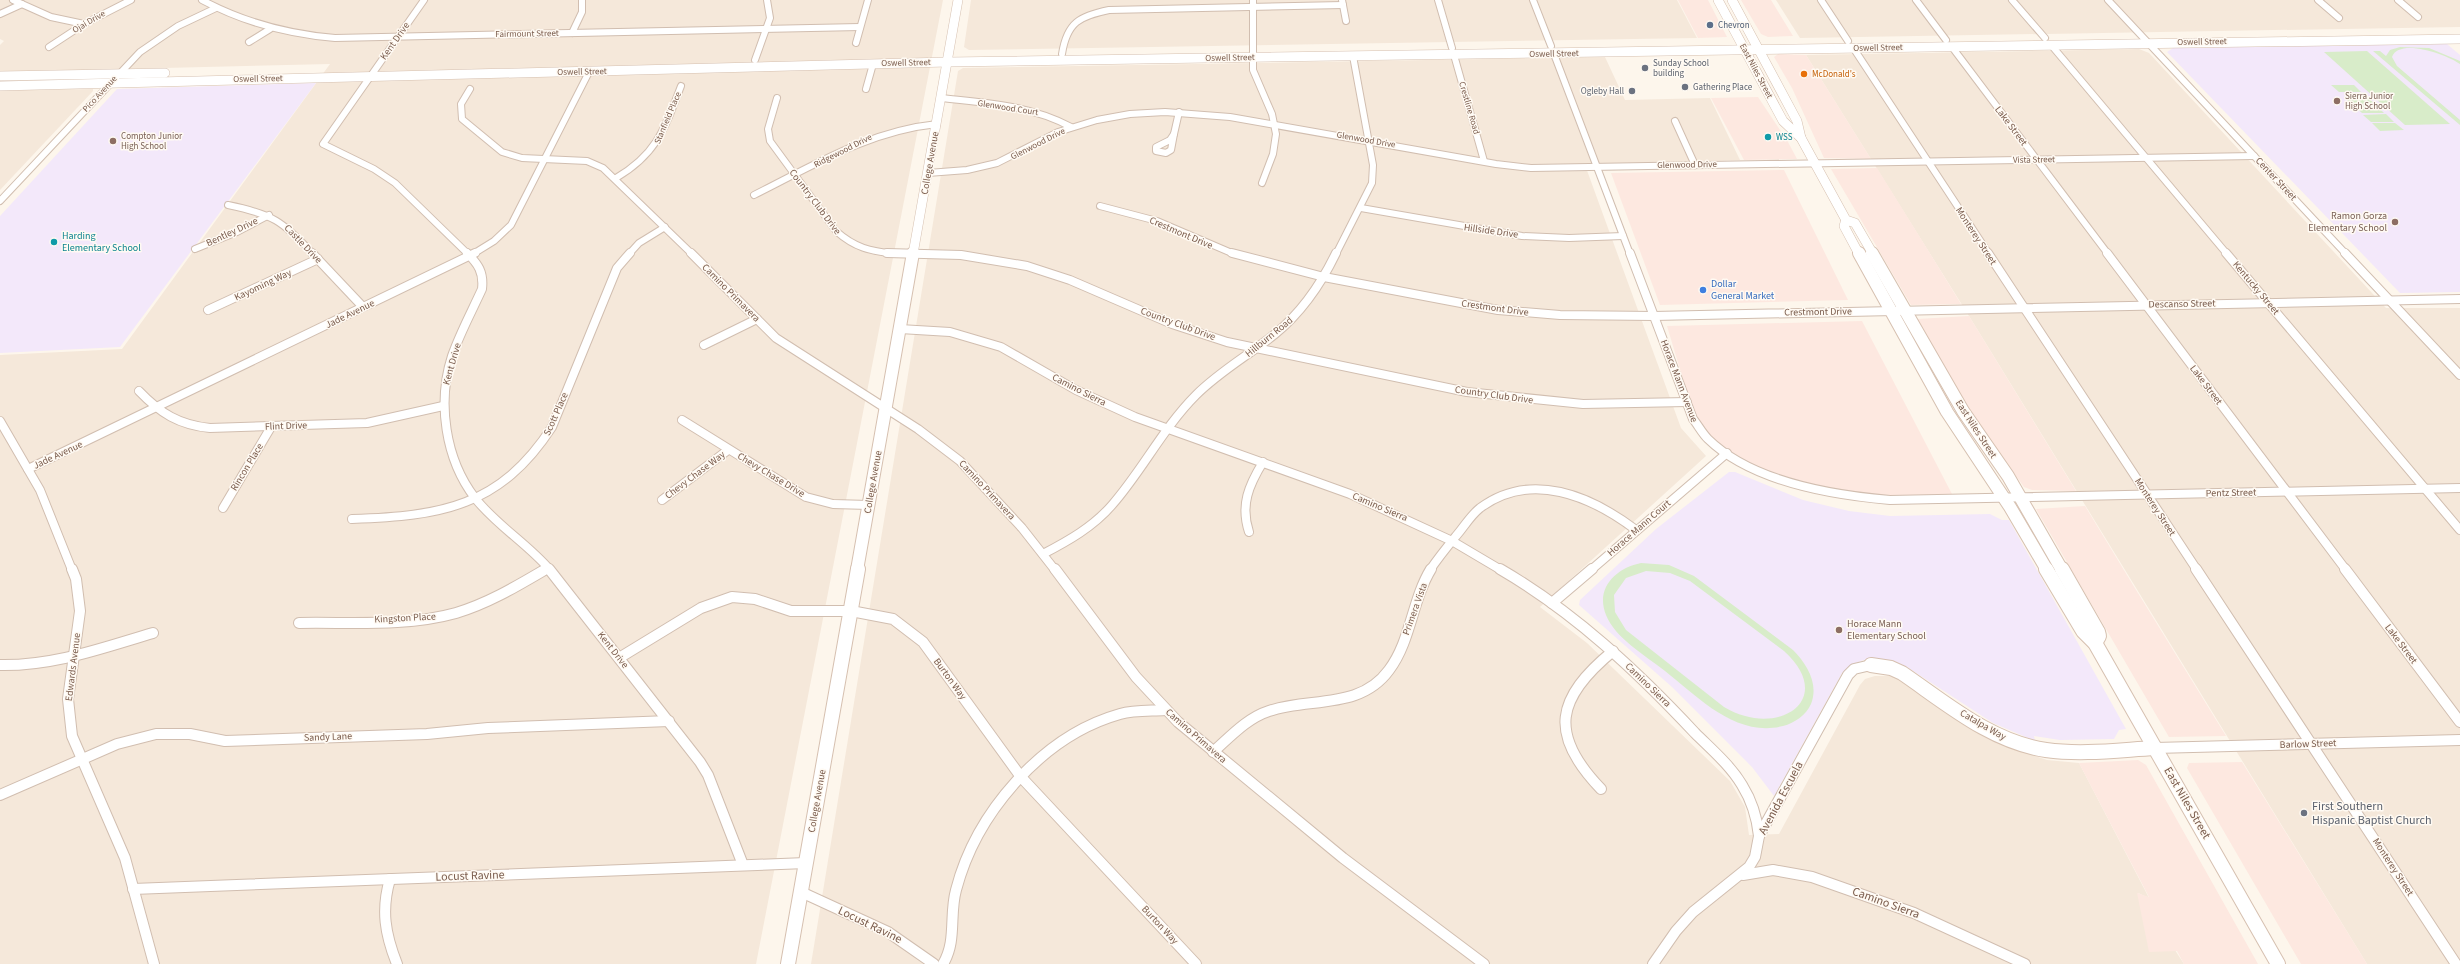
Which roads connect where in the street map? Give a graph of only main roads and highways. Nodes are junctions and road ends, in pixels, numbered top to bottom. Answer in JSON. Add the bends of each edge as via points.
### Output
{"nodes":[{"id":1,"x":958,"y":0,"type":"edge"},
{"id":2,"x":1718,"y":0,"type":"edge"},
{"id":3,"x":1732,"y":0,"type":"edge"},
{"id":4,"x":2460,"y":32,"type":"edge"},
{"id":5,"x":2460,"y":39,"type":"edge"},
{"id":6,"x":2146,"y":40,"type":"junction"},
{"id":7,"x":1743,"y":46,"type":"junction"},
{"id":8,"x":1756,"y":46,"type":"junction"},
{"id":9,"x":1552,"y":50,"type":"junction"},
{"id":10,"x":1453,"y":51,"type":"junction"},
{"id":11,"x":1251,"y":54,"type":"junction"},
{"id":12,"x":948,"y":59,"type":"junction"},
{"id":13,"x":755,"y":60,"type":"junction"},
{"id":14,"x":663,"y":63,"type":"junction"},
{"id":15,"x":673,"y":69,"type":"junction"},
{"id":16,"x":589,"y":72,"type":"junction"},
{"id":17,"x":0,"y":76,"type":"edge"},
{"id":18,"x":0,"y":86,"type":"edge"},
{"id":19,"x":1801,"y":138,"type":"junction"},
{"id":20,"x":1846,"y":220,"type":"junction"},
{"id":21,"x":2095,"y":643,"type":"junction"},
{"id":22,"x":1871,"y":665,"type":"road end"},
{"id":23,"x":2155,"y":748,"type":"junction"},
{"id":24,"x":788,"y":964,"type":"edge"},
{"id":25,"x":2278,"y":964,"type":"edge"}],
"edges":[{"from":1,"to":12,"type":"main road","name":"College Avenue"},
{"from":2,"to":7,"type":"main road","name":"East Niles Street"},
{"from":3,"to":8,"type":"main road","name":"East Niles Street"},
{"from":4,"to":6,"type":"main road","name":"Oswell Street"},
{"from":5,"to":6,"type":"main road","name":"Oswell Street"},
{"from":6,"to":8,"type":"main road","name":"Oswell Street","via":[[2045,38],[1848,41]]},
{"from":6,"to":8,"type":"main road","name":"Oswell Street","via":[[2052,46],[1854,49]]},
{"from":7,"to":8,"type":"main road","name":"Oswell Street"},
{"from":7,"to":9,"type":"main road","name":"Oswell Street"},
{"from":7,"to":9,"type":"main road","name":"Oswell Street","via":[[1626,45],[1604,49]]},
{"from":7,"to":19,"type":"main road","name":"East Niles Street","via":[[1783,121]]},
{"from":8,"to":19,"type":"main road","name":"East Niles Street","via":[[1797,121]]},
{"from":9,"to":10,"type":"main road","name":"Oswell Street"},
{"from":9,"to":10,"type":"main road","name":"Oswell Street","via":[[1479,54]]},
{"from":10,"to":11,"type":"main road","name":"Oswell Street"},
{"from":10,"to":11,"type":"main road","name":"Oswell Street","via":[[1352,56]]},
{"from":11,"to":12,"type":"main road","name":"Oswell Street"},
{"from":11,"to":12,"type":"main road","name":"Oswell Street","via":[[1062,54]]},
{"from":12,"to":13,"type":"main road","name":"Oswell Street"},
{"from":12,"to":15,"type":"main road","name":"Oswell Street","via":[[873,64]]},
{"from":12,"to":24,"type":"main road","name":"College Avenue"},
{"from":13,"to":14,"type":"main road","name":"Oswell Street"},
{"from":13,"to":15,"type":"main road","via":[[748,64]]},
{"from":14,"to":16,"type":"main road","via":[[638,67],[597,68]]},
{"from":14,"to":17,"type":"main road","name":"Oswell Street"},
{"from":15,"to":16,"type":"main road","name":"Oswell Street"},
{"from":16,"to":18,"type":"main road","name":"Oswell Street"},
{"from":19,"to":20,"type":"main road","name":"East Niles Street"},
{"from":20,"to":21,"type":"main road","name":"East Niles Street","via":[[1844,226],[1948,412],[2083,630]]},
{"from":20,"to":21,"type":"main road","name":"East Niles Street","via":[[1855,223],[1963,412],[2008,476],[2098,632],[2099,636]]},
{"from":21,"to":23,"type":"main road","name":"East Niles Street"},
{"from":22,"to":23,"type":"main road","name":"Catalpa Way","via":[[1891,668],[1902,673],[1989,730],[2024,745],[2062,752]]},
{"from":23,"to":25,"type":"main road","name":"East Niles Street"}]}
